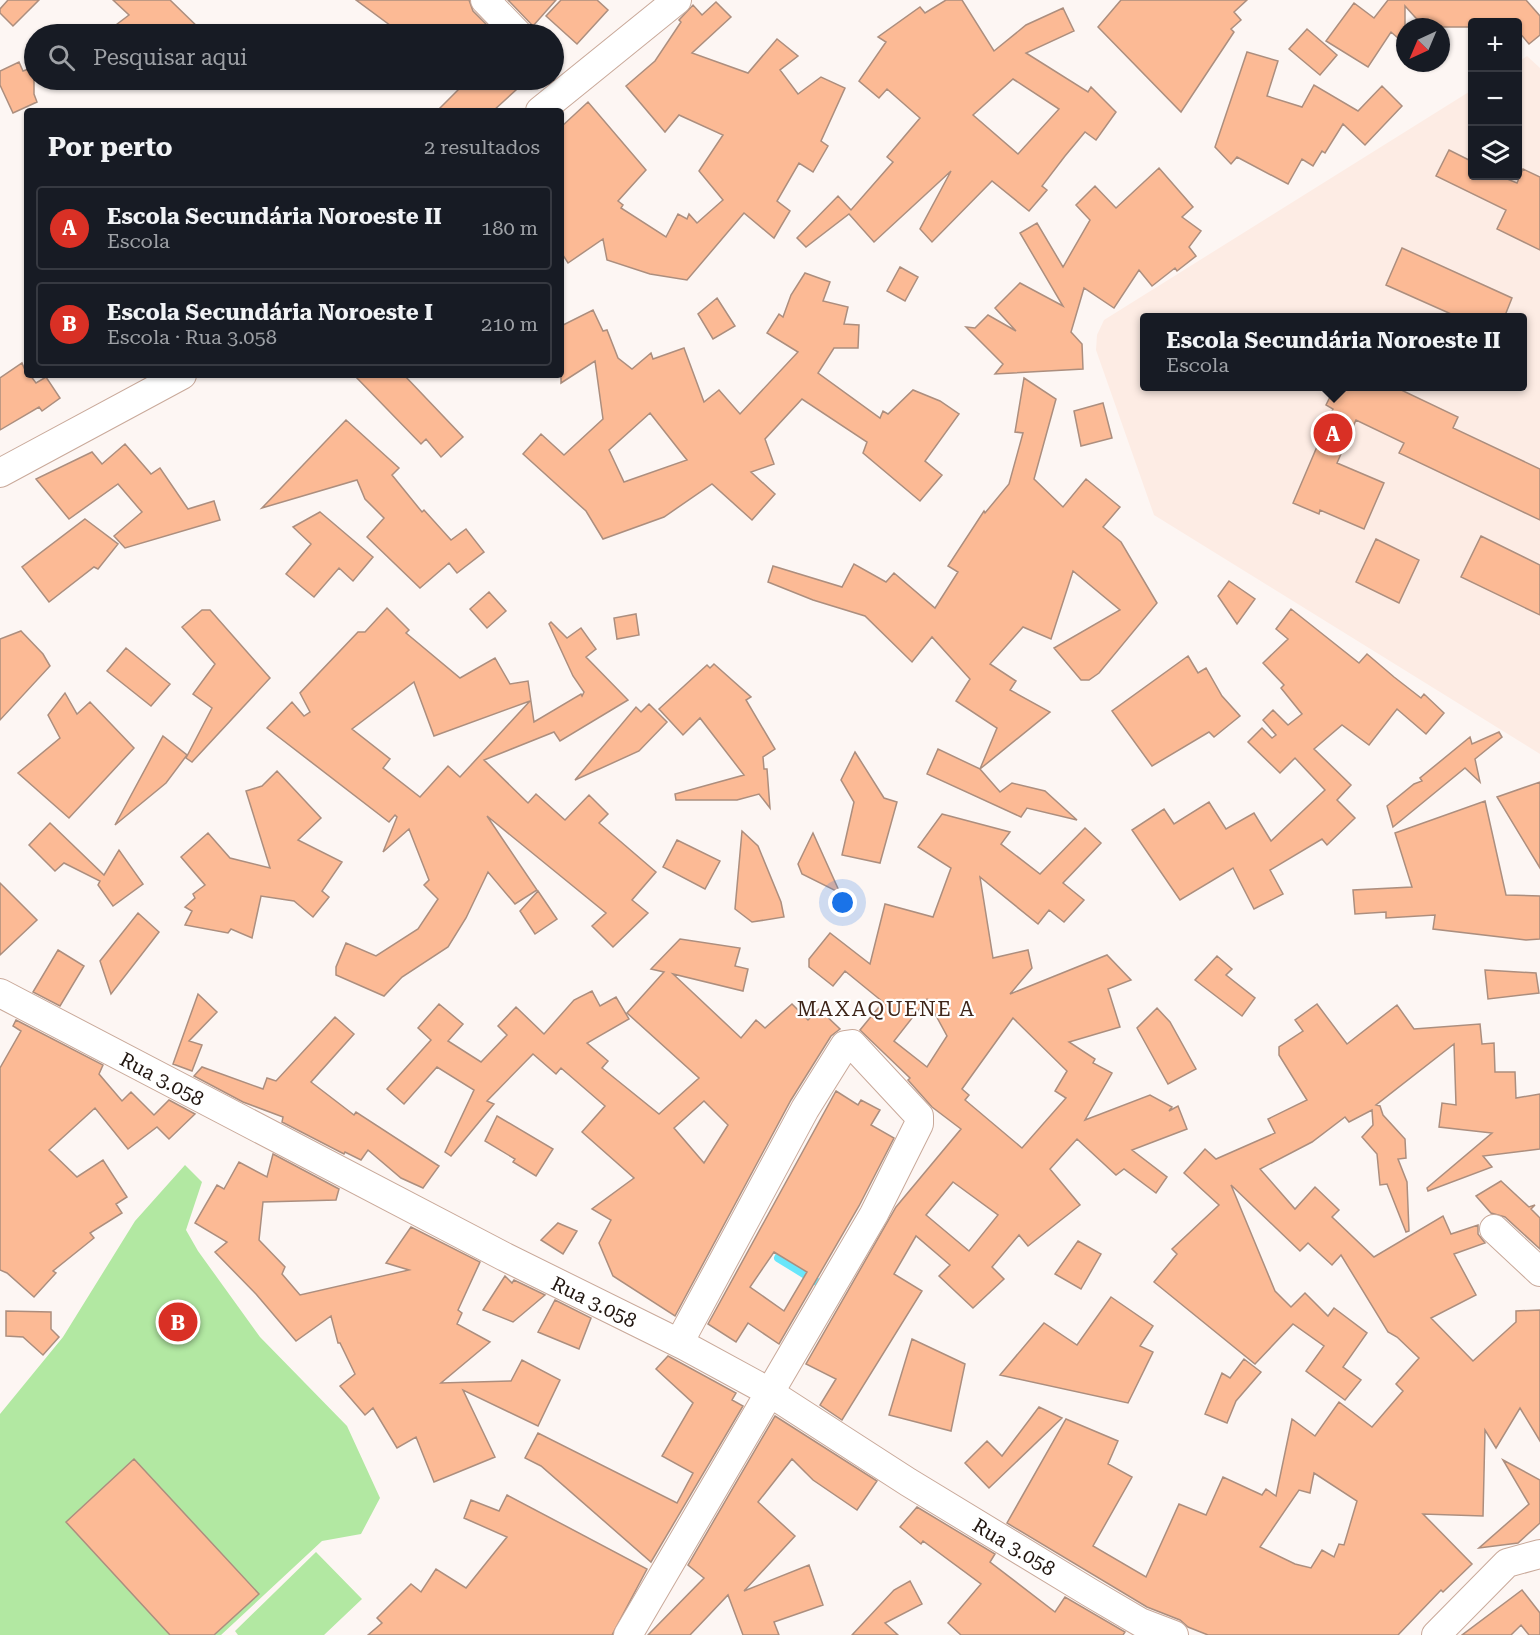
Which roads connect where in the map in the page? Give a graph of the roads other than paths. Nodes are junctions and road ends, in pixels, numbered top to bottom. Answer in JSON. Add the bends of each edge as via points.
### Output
{"nodes":[{"id":1,"x":485,"y":0,"type":"edge"},
{"id":2,"x":677,"y":0,"type":"edge"},
{"id":3,"x":508,"y":24,"type":"edge"},
{"id":4,"x":564,"y":78,"type":"edge"},
{"id":5,"x":554,"y":90,"type":"edge"},
{"id":6,"x":542,"y":108,"type":"edge"},
{"id":7,"x":176,"y":378,"type":"edge"},
{"id":8,"x":0,"y":473,"type":"edge"},
{"id":9,"x":0,"y":993,"type":"edge"},
{"id":10,"x":1494,"y":1229,"type":"dead end"},
{"id":11,"x":1540,"y":1272,"type":"edge"},
{"id":12,"x":679,"y":1343,"type":"junction"},
{"id":13,"x":769,"y":1392,"type":"junction"},
{"id":14,"x":1540,"y":1554,"type":"edge"},
{"id":15,"x":628,"y":1635,"type":"edge"},
{"id":16,"x":1174,"y":1635,"type":"edge"},
{"id":17,"x":1436,"y":1635,"type":"edge"}],
"edges":[{"from":1,"to":3,"type":"street"},
{"from":2,"to":4,"type":"street"},
{"from":5,"to":6,"type":"street"},
{"from":7,"to":8,"type":"street"},
{"from":9,"to":12,"type":"street","name":"Rua 3.058","via":[[505,1257]]},
{"from":10,"to":11,"type":"street"},
{"from":12,"to":13,"type":"street","name":"Rua 3.058"},
{"from":12,"to":13,"type":"street","via":[[805,1109],[845,1045],[852,1044],[907,1100],[919,1116],[919,1124],[874,1214]]},
{"from":13,"to":15,"type":"street"},
{"from":13,"to":16,"type":"street","name":"Rua 3.058","via":[[1089,1592],[1140,1622]]},
{"from":14,"to":17,"type":"street","via":[[1507,1563]]}]}
